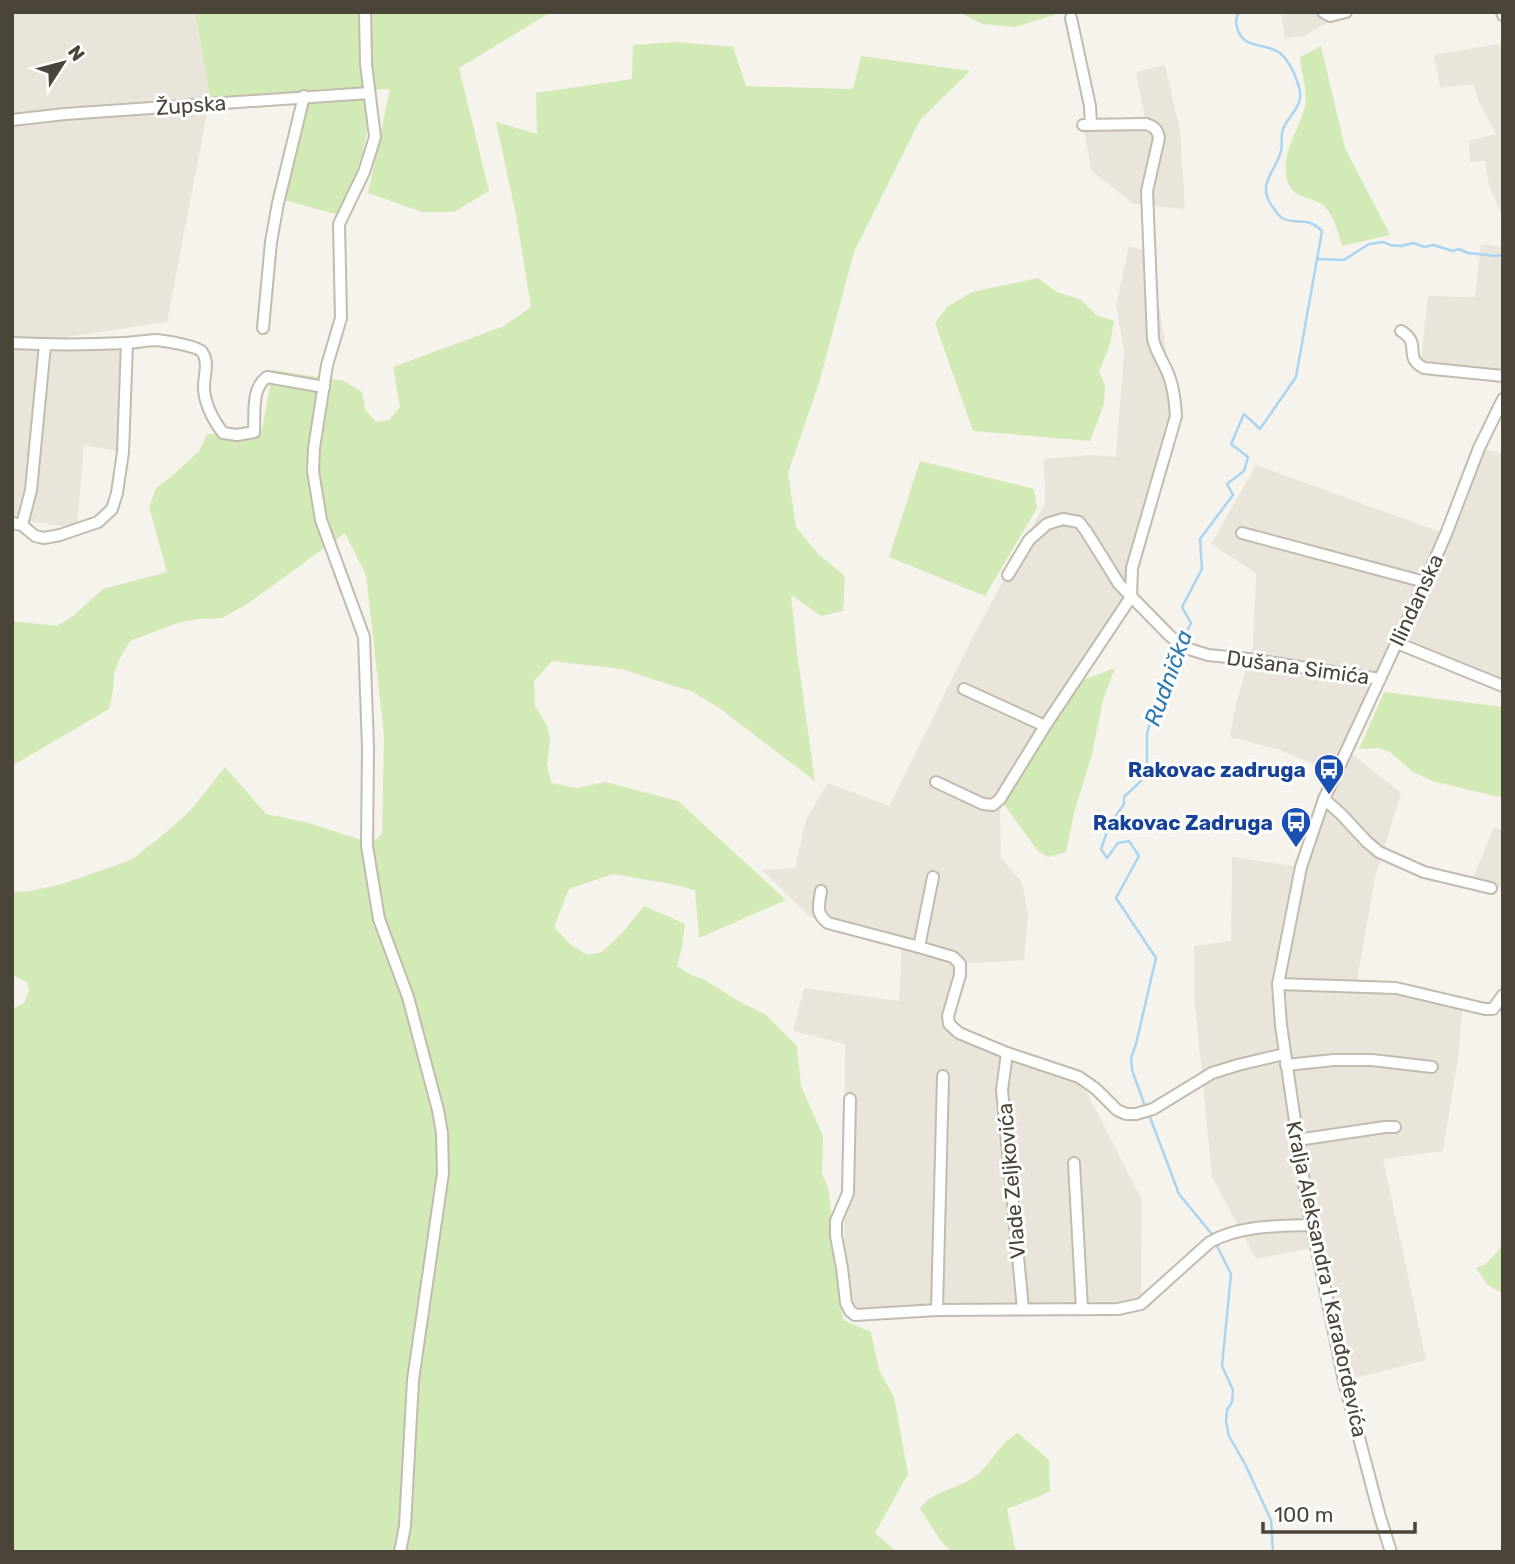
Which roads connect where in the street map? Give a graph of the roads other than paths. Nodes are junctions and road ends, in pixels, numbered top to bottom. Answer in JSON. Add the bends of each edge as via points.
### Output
{"nodes":[{"id":1,"x":365,"y":12,"type":"edge"},
{"id":2,"x":1323,"y":12,"type":"edge"},
{"id":3,"x":1346,"y":12,"type":"edge"},
{"id":4,"x":1071,"y":18,"type":"dead end"},
{"id":5,"x":369,"y":93,"type":"junction"},
{"id":6,"x":304,"y":96,"type":"junction"},
{"id":7,"x":12,"y":120,"type":"edge"},
{"id":8,"x":263,"y":328,"type":"dead end"},
{"id":9,"x":1401,"y":331,"type":"dead end"},
{"id":10,"x":12,"y":343,"type":"edge"},
{"id":11,"x":127,"y":344,"type":"junction"},
{"id":12,"x":45,"y":345,"type":"junction"},
{"id":13,"x":1503,"y":376,"type":"edge"},
{"id":14,"x":324,"y":387,"type":"junction"},
{"id":15,"x":1503,"y":399,"type":"edge"},
{"id":16,"x":17,"y":524,"type":"edge"},
{"id":17,"x":1242,"y":533,"type":"dead end"},
{"id":18,"x":1008,"y":575,"type":"dead end"},
{"id":19,"x":1425,"y":582,"type":"junction"},
{"id":20,"x":1131,"y":597,"type":"junction"},
{"id":21,"x":1396,"y":643,"type":"junction"},
{"id":22,"x":1380,"y":679,"type":"junction"},
{"id":23,"x":1503,"y":686,"type":"edge"},
{"id":24,"x":964,"y":689,"type":"dead end"},
{"id":25,"x":1045,"y":726,"type":"junction"},
{"id":26,"x":936,"y":782,"type":"dead end"},
{"id":27,"x":1324,"y":799,"type":"junction"},
{"id":28,"x":933,"y":877,"type":"dead end"},
{"id":29,"x":1491,"y":888,"type":"dead end"},
{"id":30,"x":821,"y":891,"type":"dead end"},
{"id":31,"x":919,"y":947,"type":"junction"},
{"id":32,"x":1278,"y":984,"type":"junction"},
{"id":33,"x":1503,"y":995,"type":"edge"},
{"id":34,"x":1007,"y":1053,"type":"junction"},
{"id":35,"x":1285,"y":1060,"type":"junction"},
{"id":36,"x":1432,"y":1067,"type":"dead end"},
{"id":37,"x":943,"y":1076,"type":"dead end"},
{"id":38,"x":850,"y":1099,"type":"dead end"},
{"id":39,"x":1395,"y":1127,"type":"dead end"},
{"id":40,"x":1297,"y":1140,"type":"junction"},
{"id":41,"x":1074,"y":1163,"type":"dead end"},
{"id":42,"x":1312,"y":1225,"type":"junction"},
{"id":43,"x":1082,"y":1308,"type":"junction"},
{"id":44,"x":1023,"y":1309,"type":"junction"},
{"id":45,"x":937,"y":1310,"type":"junction"},
{"id":46,"x":400,"y":1552,"type":"edge"},
{"id":47,"x":1391,"y":1552,"type":"edge"}],
"edges":[{"from":1,"to":5,"type":"street"},
{"from":2,"to":3,"type":"street","via":[[1330,16]]},
{"from":4,"to":20,"type":"street","via":[[1090,106],[1087,125],[1146,124],[1158,131],[1159,138],[1147,191],[1153,339],[1172,386],[1175,416],[1132,568]]},
{"from":5,"to":6,"type":"street","name":"Župska"},
{"from":5,"to":14,"type":"street","via":[[375,137],[339,224],[341,318]]},
{"from":6,"to":7,"type":"street","name":"Župska"},
{"from":6,"to":8,"type":"street","via":[[274,229]]},
{"from":9,"to":13,"type":"street","via":[[1413,343],[1414,361],[1424,368]]},
{"from":10,"to":12,"type":"street"},
{"from":11,"to":12,"type":"street"},
{"from":11,"to":14,"type":"street","via":[[157,340],[201,350],[206,399],[223,433],[254,432],[256,392],[267,377]]},
{"from":11,"to":16,"type":"street","via":[[123,452],[112,509],[97,522],[44,538]]},
{"from":12,"to":16,"type":"street","via":[[31,490]]},
{"from":14,"to":46,"type":"street","via":[[313,471],[321,520],[363,638],[371,877],[379,919],[408,997],[438,1110],[443,1148],[413,1380]]},
{"from":15,"to":19,"type":"street","name":"Ilindanska"},
{"from":17,"to":19,"type":"street"},
{"from":18,"to":20,"type":"street","name":"Dušana Simića","via":[[1029,540],[1047,524],[1063,519],[1079,522]]},
{"from":19,"to":21,"type":"street","name":"Ilindanska"},
{"from":20,"to":22,"type":"street","name":"Dušana Simića","via":[[1189,649]]},
{"from":20,"to":25,"type":"street"},
{"from":21,"to":22,"type":"street","name":"Ilindanska"},
{"from":21,"to":23,"type":"street"},
{"from":22,"to":27,"type":"street","name":"Ilindanska"},
{"from":24,"to":25,"type":"street"},
{"from":25,"to":26,"type":"street","via":[[993,805]]},
{"from":27,"to":29,"type":"street","via":[[1379,852],[1424,872]]},
{"from":27,"to":32,"type":"street","name":"Kralja Aleksandra I Karađorđevića","via":[[1301,867]]},
{"from":28,"to":31,"type":"street"},
{"from":30,"to":31,"type":"street","via":[[818,911],[828,923]]},
{"from":31,"to":34,"type":"street","via":[[953,957],[960,964],[949,1024],[959,1033]]},
{"from":32,"to":33,"type":"street","via":[[1396,988],[1485,1009],[1493,1009]]},
{"from":32,"to":35,"type":"street","name":"Kralja Aleksandra I Karađorđevića"},
{"from":34,"to":35,"type":"street","via":[[1079,1077],[1126,1114],[1153,1109],[1212,1073]]},
{"from":34,"to":44,"type":"street","name":"Vlade Zeljkovića","via":[[1002,1090]]},
{"from":35,"to":36,"type":"street","via":[[1372,1060]]},
{"from":35,"to":40,"type":"street","name":"Kralja Aleksandra I Karađorđevića"},
{"from":37,"to":45,"type":"street"},
{"from":38,"to":45,"type":"street","via":[[848,1193],[836,1221],[846,1303],[855,1315]]},
{"from":39,"to":40,"type":"street"},
{"from":40,"to":42,"type":"street","name":"Kralja Aleksandra I Karađorđevića"},
{"from":41,"to":43,"type":"street"},
{"from":42,"to":43,"type":"street","via":[[1260,1227],[1215,1239],[1141,1304]]},
{"from":42,"to":47,"type":"street","name":"Kralja Aleksandra I Karađorđevića","via":[[1345,1381]]},
{"from":43,"to":44,"type":"street"},
{"from":44,"to":45,"type":"street"}]}
